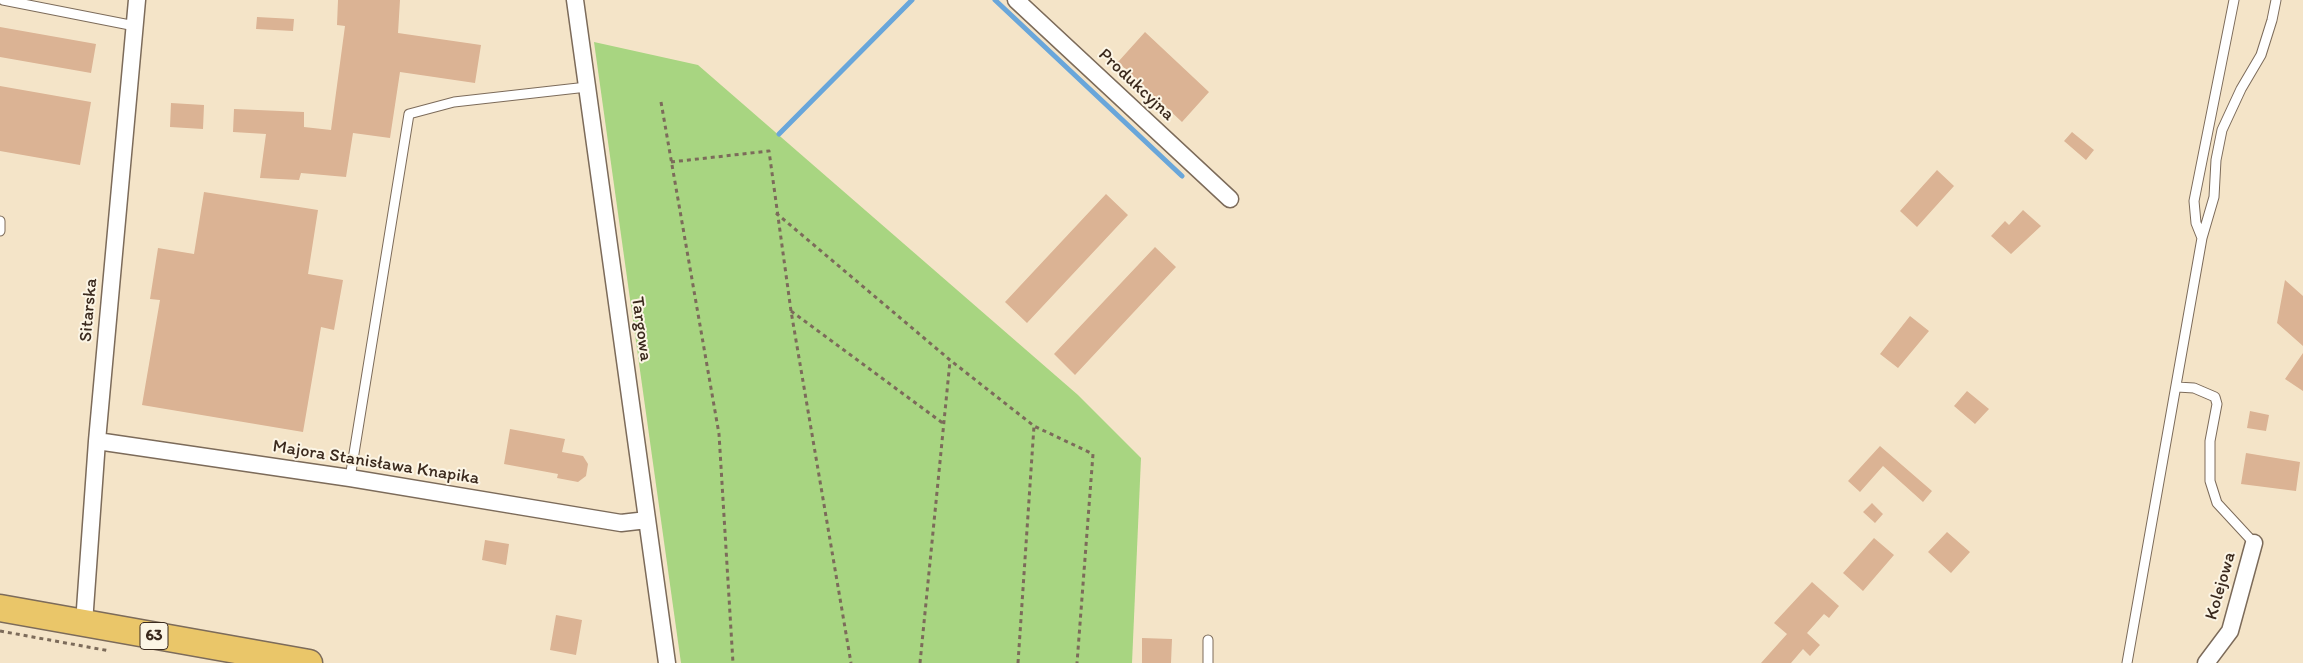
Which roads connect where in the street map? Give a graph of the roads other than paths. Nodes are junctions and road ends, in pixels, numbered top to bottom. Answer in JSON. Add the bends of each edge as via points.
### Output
{"nodes":[{"id":1,"x":3,"y":0,"type":"edge"},
{"id":2,"x":137,"y":0,"type":"edge"},
{"id":3,"x":575,"y":0,"type":"edge"},
{"id":4,"x":1016,"y":0,"type":"edge"},
{"id":5,"x":2234,"y":0,"type":"edge"},
{"id":6,"x":2276,"y":0,"type":"edge"},
{"id":7,"x":135,"y":26,"type":"junction"},
{"id":8,"x":587,"y":87,"type":"junction"},
{"id":9,"x":2205,"y":144,"type":"junction"},
{"id":10,"x":2219,"y":147,"type":"junction"},
{"id":11,"x":1230,"y":199,"type":"dead end"},
{"id":12,"x":0,"y":221,"type":"edge"},
{"id":13,"x":0,"y":232,"type":"edge"},
{"id":14,"x":2202,"y":238,"type":"junction"},
{"id":15,"x":2177,"y":387,"type":"junction"},
{"id":16,"x":97,"y":441,"type":"junction"},
{"id":17,"x":350,"y":478,"type":"junction"},
{"id":18,"x":647,"y":520,"type":"junction"},
{"id":19,"x":2254,"y":543,"type":"joint"},
{"id":20,"x":0,"y":608,"type":"edge"},
{"id":21,"x":81,"y":634,"type":"junction"},
{"id":22,"x":1208,"y":640,"type":"dead end"},
{"id":23,"x":309,"y":663,"type":"edge"},
{"id":24,"x":667,"y":663,"type":"edge"},
{"id":25,"x":1208,"y":663,"type":"edge"},
{"id":26,"x":2127,"y":663,"type":"edge"},
{"id":27,"x":2206,"y":663,"type":"edge"}],
"edges":[{"from":1,"to":7,"type":"lane"},
{"from":2,"to":7,"type":"street","name":"Sitarska"},
{"from":3,"to":8,"type":"street","name":"Targowa"},
{"from":4,"to":11,"type":"street","name":"Produkcyjna"},
{"from":5,"to":9,"type":"lane"},
{"from":6,"to":10,"type":"lane","via":[[2261,55],[2222,130]]},
{"from":7,"to":16,"type":"street","name":"Sitarska"},
{"from":8,"to":17,"type":"lane","via":[[454,102],[409,114]]},
{"from":8,"to":18,"type":"street","name":"Targowa"},
{"from":9,"to":10,"type":"lane"},
{"from":9,"to":14,"type":"lane","via":[[2194,201],[2196,223]]},
{"from":10,"to":14,"type":"lane","via":[[2214,198]]},
{"from":12,"to":13,"type":"lane"},
{"from":14,"to":15,"type":"lane"},
{"from":15,"to":19,"type":"lane","via":[[2194,388],[2215,397],[2210,481],[2217,503]]},
{"from":15,"to":26,"type":"lane"},
{"from":16,"to":17,"type":"street","name":"Majora Stanisława Knapika"},
{"from":16,"to":21,"type":"street","name":"Sitarska"},
{"from":17,"to":18,"type":"street","name":"Majora Stanisława Knapika","via":[[621,523]]},
{"from":18,"to":24,"type":"street","name":"Targowa"},
{"from":19,"to":27,"type":"street","name":"Kolejowa","via":[[2230,631]]},
{"from":20,"to":21,"type":"main road","number":"63"},
{"from":21,"to":23,"type":"main road","number":"63"},
{"from":22,"to":25,"type":"lane"}]}
